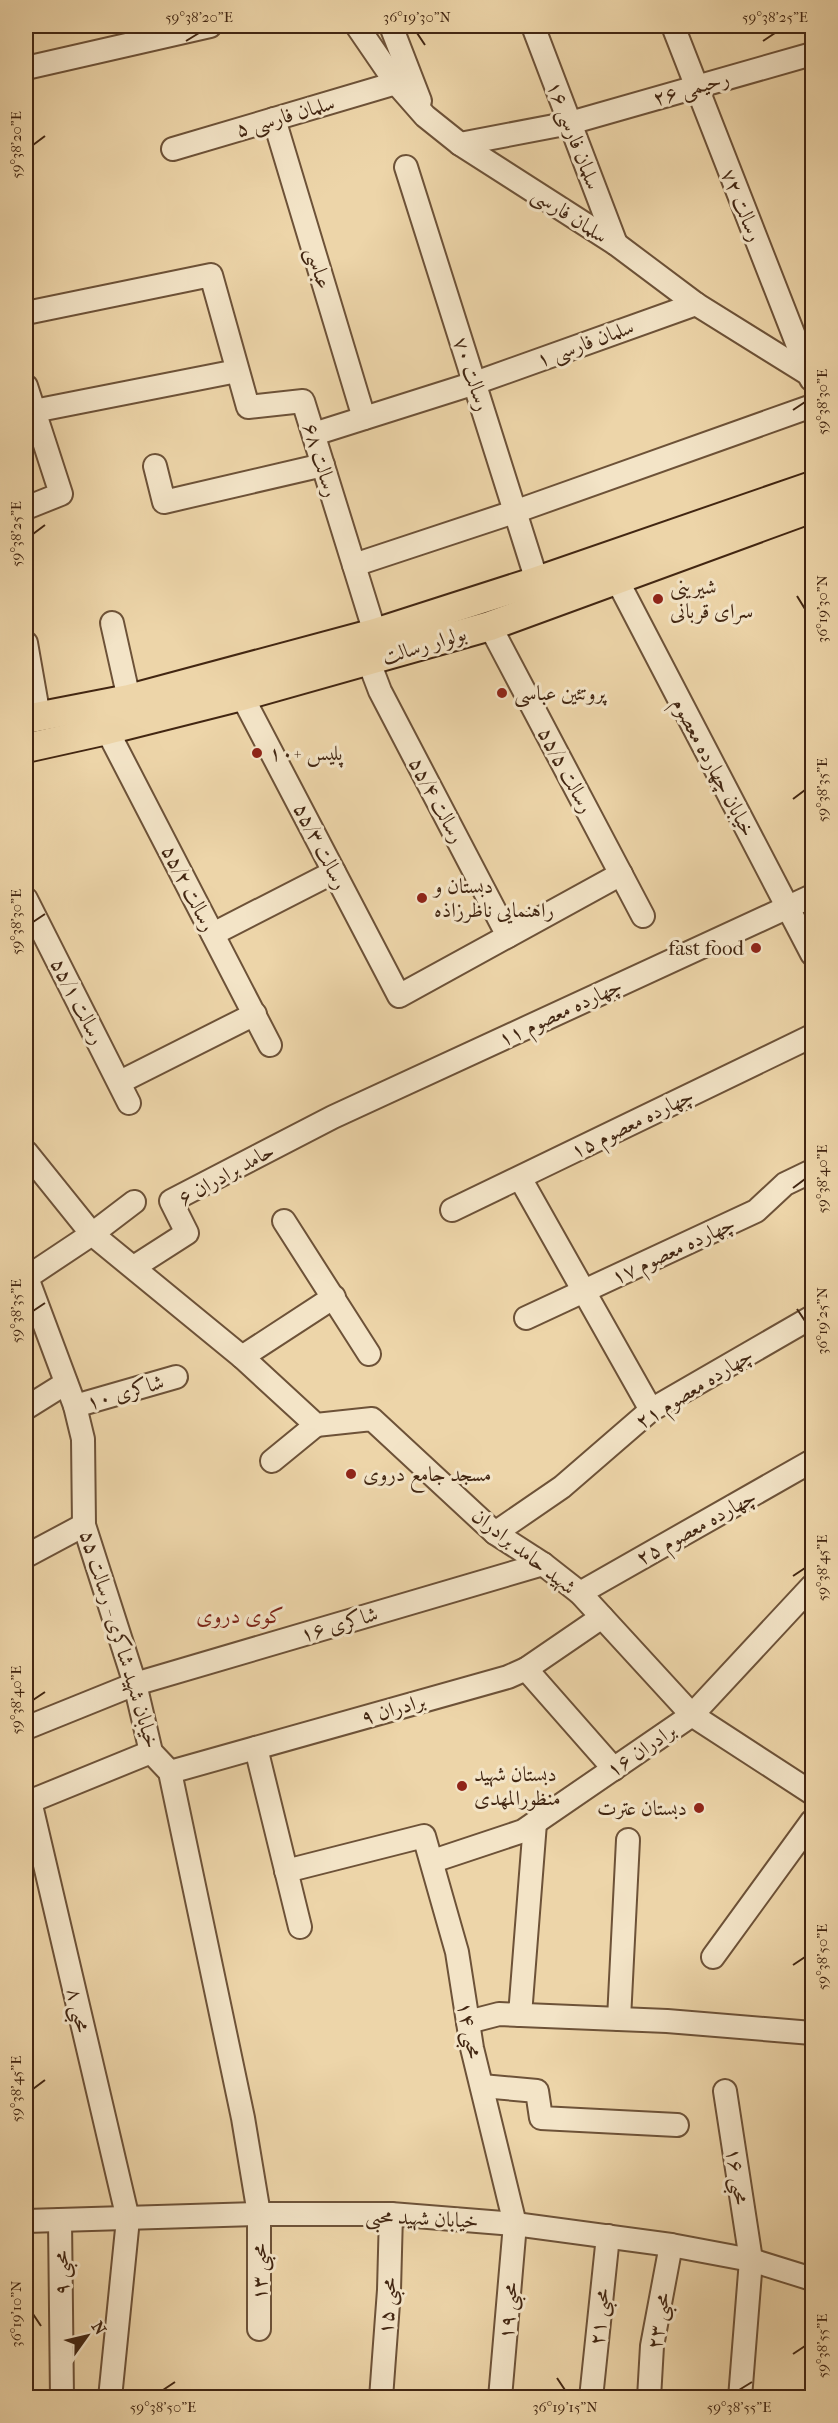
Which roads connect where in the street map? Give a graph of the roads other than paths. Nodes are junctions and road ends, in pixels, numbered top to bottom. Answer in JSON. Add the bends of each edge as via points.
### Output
{"nodes":[{"id":1,"x":210,"y":26,"type":"edge"},
{"id":2,"x":357,"y":26,"type":"edge"},
{"id":3,"x":391,"y":26,"type":"edge"},
{"id":4,"x":533,"y":26,"type":"edge"},
{"id":5,"x":673,"y":26,"type":"edge"},
{"id":6,"x":813,"y":54,"type":"edge"},
{"id":7,"x":26,"y":68,"type":"edge"},
{"id":8,"x":396,"y":83,"type":"junction"},
{"id":9,"x":696,"y":86,"type":"junction"},
{"id":10,"x":425,"y":116,"type":"junction"},
{"id":11,"x":274,"y":119,"type":"junction"},
{"id":12,"x":570,"y":123,"type":"junction"},
{"id":13,"x":460,"y":144,"type":"junction"},
{"id":14,"x":173,"y":148,"type":"dead end"},
{"id":15,"x":406,"y":167,"type":"dead end"},
{"id":16,"x":616,"y":244,"type":"junction"},
{"id":17,"x":696,"y":304,"type":"junction"},
{"id":18,"x":26,"y":313,"type":"edge"},
{"id":19,"x":237,"y":371,"type":"junction"},
{"id":20,"x":811,"y":379,"type":"edge"},
{"id":21,"x":475,"y":383,"type":"junction"},
{"id":22,"x":26,"y":386,"type":"edge"},
{"id":23,"x":813,"y":406,"type":"edge"},
{"id":24,"x":33,"y":411,"type":"junction"},
{"id":25,"x":364,"y":418,"type":"junction"},
{"id":26,"x":314,"y":434,"type":"junction"},
{"id":27,"x":323,"y":465,"type":"junction"},
{"id":28,"x":155,"y":466,"type":"dead end"},
{"id":29,"x":813,"y":486,"type":"edge"},
{"id":30,"x":26,"y":508,"type":"edge"},
{"id":31,"x":813,"y":508,"type":"edge"},
{"id":32,"x":517,"y":511,"type":"junction"},
{"id":33,"x":354,"y":565,"type":"junction"},
{"id":34,"x":617,"y":580,"type":"junction"},
{"id":35,"x":537,"y":581,"type":"junction"},
{"id":36,"x":112,"y":623,"type":"dead end"},
{"id":37,"x":490,"y":626,"type":"junction"},
{"id":38,"x":375,"y":633,"type":"junction"},
{"id":39,"x":26,"y":643,"type":"edge"},
{"id":40,"x":369,"y":662,"type":"junction"},
{"id":41,"x":242,"y":696,"type":"junction"},
{"id":42,"x":129,"y":699,"type":"junction"},
{"id":43,"x":32,"y":718,"type":"edge"},
{"id":44,"x":107,"y":730,"type":"junction"},
{"id":45,"x":26,"y":748,"type":"edge"},
{"id":46,"x":334,"y":872,"type":"junction"},
{"id":47,"x":621,"y":874,"type":"junction"},
{"id":48,"x":813,"y":896,"type":"edge"},
{"id":49,"x":26,"y":899,"type":"edge"},
{"id":50,"x":788,"y":908,"type":"junction"},
{"id":51,"x":643,"y":916,"type":"dead end"},
{"id":52,"x":213,"y":934,"type":"junction"},
{"id":53,"x":508,"y":936,"type":"junction"},
{"id":54,"x":813,"y":954,"type":"edge"},
{"id":55,"x":255,"y":1014,"type":"junction"},
{"id":56,"x":813,"y":1036,"type":"edge"},
{"id":57,"x":270,"y":1045,"type":"dead end"},
{"id":58,"x":333,"y":1117,"type":"joint"},
{"id":59,"x":26,"y":1152,"type":"edge"},
{"id":60,"x":813,"y":1171,"type":"edge"},
{"id":61,"x":520,"y":1178,"type":"junction"},
{"id":62,"x":134,"y":1202,"type":"dead end"},
{"id":63,"x":452,"y":1210,"type":"dead end"},
{"id":64,"x":284,"y":1221,"type":"dead end"},
{"id":65,"x":92,"y":1234,"type":"junction"},
{"id":66,"x":134,"y":1268,"type":"junction"},
{"id":67,"x":26,"y":1276,"type":"edge"},
{"id":68,"x":583,"y":1292,"type":"junction"},
{"id":69,"x":334,"y":1297,"type":"junction"},
{"id":70,"x":813,"y":1317,"type":"edge"},
{"id":71,"x":526,"y":1318,"type":"dead end"},
{"id":72,"x":369,"y":1354,"type":"dead end"},
{"id":73,"x":242,"y":1357,"type":"junction"},
{"id":74,"x":176,"y":1377,"type":"dead end"},
{"id":75,"x":66,"y":1383,"type":"junction"},
{"id":76,"x":75,"y":1407,"type":"junction"},
{"id":77,"x":26,"y":1408,"type":"edge"},
{"id":78,"x":651,"y":1410,"type":"junction"},
{"id":79,"x":316,"y":1425,"type":"junction"},
{"id":80,"x":272,"y":1461,"type":"dead end"},
{"id":81,"x":813,"y":1461,"type":"edge"},
{"id":82,"x":84,"y":1525,"type":"junction"},
{"id":83,"x":495,"y":1533,"type":"junction"},
{"id":84,"x":26,"y":1556,"type":"edge"},
{"id":85,"x":543,"y":1564,"type":"junction"},
{"id":86,"x":813,"y":1586,"type":"edge"},
{"id":87,"x":580,"y":1593,"type":"junction"},
{"id":88,"x":602,"y":1617,"type":"junction"},
{"id":89,"x":526,"y":1669,"type":"junction"},
{"id":90,"x":135,"y":1684,"type":"junction"},
{"id":91,"x":692,"y":1715,"type":"junction"},
{"id":92,"x":26,"y":1728,"type":"edge"},
{"id":93,"x":256,"y":1748,"type":"junction"},
{"id":94,"x":152,"y":1752,"type":"junction"},
{"id":95,"x":614,"y":1768,"type":"junction"},
{"id":96,"x":170,"y":1772,"type":"junction"},
{"id":97,"x":813,"y":1792,"type":"edge"},
{"id":98,"x":28,"y":1802,"type":"edge"},
{"id":99,"x":813,"y":1821,"type":"edge"},
{"id":100,"x":535,"y":1823,"type":"junction"},
{"id":101,"x":628,"y":1840,"type":"dead end"},
{"id":102,"x":433,"y":1862,"type":"junction"},
{"id":103,"x":286,"y":1871,"type":"junction"},
{"id":104,"x":300,"y":1927,"type":"dead end"},
{"id":105,"x":713,"y":1956,"type":"dead end"},
{"id":106,"x":520,"y":2015,"type":"junction"},
{"id":107,"x":619,"y":2019,"type":"junction"},
{"id":108,"x":468,"y":2022,"type":"junction"},
{"id":109,"x":813,"y":2033,"type":"edge"},
{"id":110,"x":482,"y":2086,"type":"junction"},
{"id":111,"x":725,"y":2091,"type":"dead end"},
{"id":112,"x":677,"y":2125,"type":"dead end"},
{"id":113,"x":259,"y":2214,"type":"junction"},
{"id":114,"x":391,"y":2214,"type":"junction"},
{"id":115,"x":128,"y":2219,"type":"junction"},
{"id":116,"x":60,"y":2220,"type":"junction"},
{"id":117,"x":26,"y":2221,"type":"edge"},
{"id":118,"x":516,"y":2224,"type":"junction"},
{"id":119,"x":608,"y":2236,"type":"junction"},
{"id":120,"x":671,"y":2245,"type":"junction"},
{"id":121,"x":751,"y":2260,"type":"junction"},
{"id":122,"x":813,"y":2279,"type":"edge"},
{"id":123,"x":259,"y":2329,"type":"dead end"},
{"id":124,"x":62,"y":2397,"type":"edge"},
{"id":125,"x":110,"y":2397,"type":"edge"},
{"id":126,"x":381,"y":2397,"type":"edge"},
{"id":127,"x":500,"y":2397,"type":"edge"},
{"id":128,"x":591,"y":2397,"type":"edge"},
{"id":129,"x":649,"y":2397,"type":"edge"},
{"id":130,"x":740,"y":2397,"type":"edge"}],
"edges":[{"from":1,"to":7,"type":"street"},
{"from":2,"to":8,"type":"street","name":"سلمان فارسی"},
{"from":3,"to":10,"type":"street"},
{"from":4,"to":12,"type":"street","name":"سلمان فارسی ۱۶"},
{"from":5,"to":9,"type":"street","name":"رسالت ۷۲"},
{"from":6,"to":9,"type":"street","name":"رحیمی ۲۶"},
{"from":8,"to":10,"type":"street","name":"سلمان فارسی"},
{"from":8,"to":11,"type":"street","name":"سلمان فارسی ۵"},
{"from":9,"to":12,"type":"street","name":"رحیمی ۲۶"},
{"from":9,"to":20,"type":"street","name":"رسالت ۷۲"},
{"from":10,"to":13,"type":"street","name":"سلمان فارسی"},
{"from":11,"to":14,"type":"street","name":"سلمان فارسی ۵"},
{"from":11,"to":25,"type":"street","name":"عباسی"},
{"from":12,"to":13,"type":"street","name":"رحیمی ۲۶"},
{"from":12,"to":16,"type":"street","name":"سلمان فارسی ۱۶"},
{"from":13,"to":16,"type":"street","name":"سلمان فارسی"},
{"from":15,"to":21,"type":"street","name":"رسالت ۷۰"},
{"from":16,"to":17,"type":"street","name":"سلمان فارسی"},
{"from":17,"to":20,"type":"street","name":"سلمان فارسی"},
{"from":17,"to":21,"type":"street","name":"سلمان فارسی ۱"},
{"from":18,"to":19,"type":"street","name":"رسالت ۶۸","via":[[211,275]]},
{"from":19,"to":24,"type":"street"},
{"from":19,"to":26,"type":"street","name":"رسالت ۶۸","via":[[248,407],[303,401]]},
{"from":21,"to":25,"type":"street","name":"سلمان فارسی ۱"},
{"from":21,"to":32,"type":"street","name":"رسالت ۷۰"},
{"from":22,"to":24,"type":"street"},
{"from":23,"to":32,"type":"street"},
{"from":24,"to":30,"type":"street","via":[[61,494]]},
{"from":25,"to":26,"type":"street","name":"سلمان فارسی ۱"},
{"from":26,"to":27,"type":"street","name":"رسالت ۶۸"},
{"from":27,"to":28,"type":"street","via":[[164,502]]},
{"from":27,"to":33,"type":"street","name":"رسالت ۶۸"},
{"from":29,"to":35,"type":"main road","name":"بولوار رسالت"},
{"from":31,"to":34,"type":"main road","name":"بولوار رسالت"},
{"from":32,"to":33,"type":"street"},
{"from":32,"to":35,"type":"street","name":"رسالت ۷۰"},
{"from":33,"to":38,"type":"street","name":"رسالت ۶۸"},
{"from":34,"to":37,"type":"main road","name":"بولوار رسالت"},
{"from":34,"to":50,"type":"street","name":"خیابان چهارده معصوم"},
{"from":35,"to":38,"type":"main road","name":"بولوار رسالت"},
{"from":36,"to":42,"type":"street"},
{"from":37,"to":40,"type":"main road","name":"بولوار رسالت"},
{"from":37,"to":47,"type":"street","name":"رسالت ۵۵/۵"},
{"from":38,"to":42,"type":"main road","name":"بولوار رسالت"},
{"from":39,"to":43,"type":"street"},
{"from":40,"to":41,"type":"main road","name":"بولوار رسالت"},
{"from":40,"to":53,"type":"street","name":"رسالت ۵۵/۴","via":[[380,691]]},
{"from":41,"to":44,"type":"main road","name":"بولوار رسالت"},
{"from":41,"to":46,"type":"street","name":"رسالت ۵۵/۳"},
{"from":42,"to":43,"type":"main road","name":"بولوار رسالت"},
{"from":44,"to":45,"type":"main road","name":"بولوار رسالت"},
{"from":44,"to":52,"type":"street","name":"رسالت ۵۵/۲"},
{"from":46,"to":52,"type":"street"},
{"from":46,"to":53,"type":"street","name":"رسالت ۵۵/۳","via":[[399,996]]},
{"from":47,"to":51,"type":"street","name":"رسالت ۵۵/۵"},
{"from":47,"to":53,"type":"street"},
{"from":48,"to":50,"type":"street","name":"چهارده معصوم ۱۱"},
{"from":49,"to":55,"type":"street","name":"رسالت ۵۵/۱","via":[[124,1092]]},
{"from":50,"to":54,"type":"street","name":"خیابان چهارده معصوم"},
{"from":50,"to":58,"type":"street","name":"چهارده معصوم ۱۱"},
{"from":52,"to":55,"type":"street","name":"رسالت ۵۵/۲"},
{"from":55,"to":57,"type":"street","name":"رسالت ۵۵/۲"},
{"from":56,"to":61,"type":"street","name":"چهارده معصوم ۱۵"},
{"from":58,"to":66,"type":"street","name":"حامد برادران ۶","via":[[171,1201],[187,1233]]},
{"from":59,"to":65,"type":"street"},
{"from":60,"to":68,"type":"street","name":"چهارده معصوم ۱۷","via":[[785,1184],[756,1211]]},
{"from":61,"to":63,"type":"street","name":"چهارده معصوم ۱۵"},
{"from":61,"to":68,"type":"street"},
{"from":62,"to":65,"type":"street"},
{"from":64,"to":69,"type":"street"},
{"from":65,"to":66,"type":"street"},
{"from":65,"to":67,"type":"street"},
{"from":66,"to":73,"type":"street"},
{"from":67,"to":75,"type":"street","name":"خیابان شهید شاکری - رسالت ۵۵"},
{"from":68,"to":71,"type":"street","name":"چهارده معصوم ۱۷"},
{"from":68,"to":78,"type":"street"},
{"from":69,"to":72,"type":"street"},
{"from":69,"to":73,"type":"street"},
{"from":70,"to":78,"type":"street","name":"چهارده معصوم ۲۱"},
{"from":73,"to":79,"type":"street"},
{"from":74,"to":76,"type":"street","name":"شاکری ۱۰"},
{"from":75,"to":76,"type":"street","name":"خیابان شهید شاکری - رسالت ۵۵"},
{"from":75,"to":77,"type":"street"},
{"from":76,"to":82,"type":"street","name":"خیابان شهید شاکری - رسالت ۵۵","via":[[83,1439]]},
{"from":78,"to":83,"type":"street","name":"چهارده معصوم ۲۱","via":[[562,1487]]},
{"from":79,"to":80,"type":"street"},
{"from":79,"to":83,"type":"street","name":"شهید حامد برادران","via":[[372,1419]]},
{"from":81,"to":87,"type":"street","name":"چهارده معصوم ۲۵"},
{"from":82,"to":84,"type":"street"},
{"from":82,"to":90,"type":"street","name":"خیابان شهید شاکری - رسالت ۵۵"},
{"from":83,"to":85,"type":"street","name":"شهید حامد برادران"},
{"from":85,"to":87,"type":"street","name":"شهید حامد برادران"},
{"from":85,"to":90,"type":"street","name":"شاکری ۱۶"},
{"from":86,"to":91,"type":"street","name":"برادران ۱۶"},
{"from":87,"to":88,"type":"street","name":"شهید حامد برادران"},
{"from":88,"to":89,"type":"street","name":"برادران ۹"},
{"from":88,"to":91,"type":"street","name":"شهید حامد برادران"},
{"from":89,"to":93,"type":"street","name":"برادران ۹"},
{"from":89,"to":95,"type":"street"},
{"from":90,"to":92,"type":"street","name":"شاکری ۱۶"},
{"from":90,"to":94,"type":"street","name":"خیابان شهید شاکری - رسالت ۵۵"},
{"from":91,"to":95,"type":"street","name":"برادران ۱۶"},
{"from":91,"to":97,"type":"street","name":"شهید حامد برادران"},
{"from":93,"to":96,"type":"street","name":"برادران ۹"},
{"from":93,"to":103,"type":"street"},
{"from":94,"to":96,"type":"street","name":"خیابان شهید شاکری - رسالت ۵۵"},
{"from":94,"to":98,"type":"street"},
{"from":95,"to":100,"type":"street","name":"برادران ۱۶"},
{"from":96,"to":113,"type":"street","name":"خیابان شهید شاکری - رسالت ۵۵","via":[[222,2010]]},
{"from":98,"to":115,"type":"street","name":"محبی ۸"},
{"from":99,"to":105,"type":"street"},
{"from":100,"to":102,"type":"street","name":"برادران ۱۶","via":[[523,1831]]},
{"from":100,"to":106,"type":"street"},
{"from":101,"to":107,"type":"street"},
{"from":102,"to":103,"type":"street","name":"محبی ۱۴","via":[[424,1836]]},
{"from":102,"to":108,"type":"street","name":"محبی ۱۴","via":[[457,1952]]},
{"from":103,"to":104,"type":"street"},
{"from":106,"to":107,"type":"street"},
{"from":106,"to":108,"type":"street","via":[[499,2014]]},
{"from":107,"to":109,"type":"street"},
{"from":108,"to":110,"type":"street","name":"محبی ۱۴"},
{"from":110,"to":112,"type":"street","via":[[537,2091],[541,2118]]},
{"from":110,"to":118,"type":"street","name":"محبی ۱۴"},
{"from":111,"to":121,"type":"street","name":"محبی ۱۶"},
{"from":113,"to":114,"type":"street","name":"خیابان شهید محبی"},
{"from":113,"to":115,"type":"street","name":"خیابان شهید محبی"},
{"from":113,"to":123,"type":"street","name":"محبی ۱۳"},
{"from":114,"to":118,"type":"street","name":"خیابان شهید محبی"},
{"from":114,"to":126,"type":"street","name":"محبی ۱۵"},
{"from":115,"to":116,"type":"street","name":"خیابان شهید محبی"},
{"from":115,"to":125,"type":"street","name":"محبی ۸"},
{"from":116,"to":117,"type":"street","name":"خیابان شهید محبی"},
{"from":116,"to":124,"type":"street","name":"محبی ۹"},
{"from":118,"to":119,"type":"street","name":"خیابان شهید محبی"},
{"from":118,"to":127,"type":"street","name":"محبی ۱۹"},
{"from":119,"to":120,"type":"street","name":"خیابان شهید محبی"},
{"from":119,"to":128,"type":"street","name":"محبی ۲۱"},
{"from":120,"to":121,"type":"street","name":"خیابان شهید محبی"},
{"from":120,"to":129,"type":"street","name":"محبی ۲۳","via":[[652,2346]]},
{"from":121,"to":122,"type":"street","name":"خیابان شهید محبی"},
{"from":121,"to":130,"type":"street","name":"محبی ۱۶"}]}
